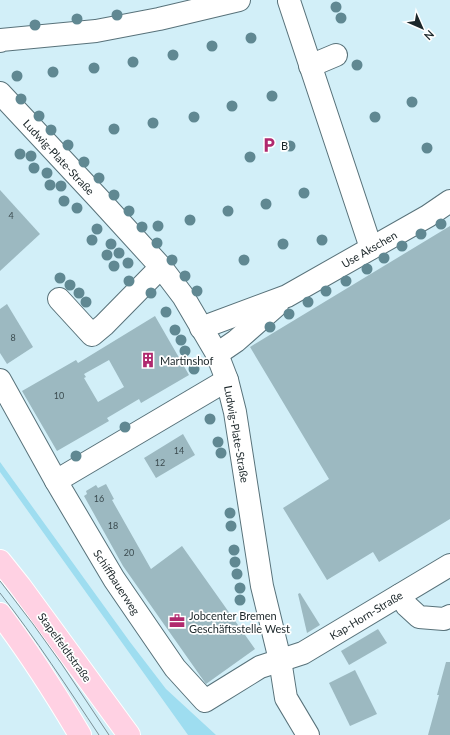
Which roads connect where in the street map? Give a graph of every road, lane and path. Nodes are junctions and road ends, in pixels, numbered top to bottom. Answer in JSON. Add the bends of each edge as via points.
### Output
{"nodes":[{"id":1,"x":239,"y":0,"type":"edge"},
{"id":2,"x":284,"y":0,"type":"edge"},
{"id":3,"x":0,"y":41,"type":"edge"},
{"id":4,"x":336,"y":55,"type":"dead end"},
{"id":5,"x":310,"y":66,"type":"junction"},
{"id":6,"x":0,"y":93,"type":"edge"},
{"id":7,"x":450,"y":201,"type":"edge"},
{"id":8,"x":372,"y":248,"type":"junction"},
{"id":9,"x":161,"y":267,"type":"junction"},
{"id":10,"x":287,"y":296,"type":"junction"},
{"id":11,"x":59,"y":299,"type":"dead end"},
{"id":12,"x":201,"y":328,"type":"junction"},
{"id":13,"x":217,"y":354,"type":"junction"},
{"id":14,"x":0,"y":380,"type":"edge"},
{"id":15,"x":227,"y":380,"type":"junction"},
{"id":16,"x":56,"y":481,"type":"junction"},
{"id":17,"x":0,"y":561,"type":"edge"},
{"id":18,"x":450,"y":565,"type":"edge"},
{"id":19,"x":400,"y":595,"type":"junction"},
{"id":20,"x":0,"y":614,"type":"edge"},
{"id":21,"x":450,"y":616,"type":"edge"},
{"id":22,"x":280,"y":660,"type":"junction"},
{"id":23,"x":80,"y":735,"type":"edge"},
{"id":24,"x":129,"y":735,"type":"edge"},
{"id":25,"x":308,"y":735,"type":"edge"},
{"id":26,"x":322,"y":735,"type":"edge"}],
"edges":[{"from":1,"to":3,"type":"street","via":[[181,15],[96,31]]},
{"from":2,"to":5,"type":"street"},
{"from":4,"to":5,"type":"street"},
{"from":5,"to":8,"type":"street"},
{"from":6,"to":9,"type":"street","name":"Ludwig-Plate-Straße"},
{"from":7,"to":8,"type":"street","name":"Use Akschen"},
{"from":8,"to":10,"type":"street","name":"Use Akschen"},
{"from":9,"to":11,"type":"street","via":[[92,335]]},
{"from":9,"to":12,"type":"street","name":"Ludwig-Plate-Straße","via":[[183,296]]},
{"from":10,"to":12,"type":"street","name":"Use Akschen"},
{"from":10,"to":13,"type":"street","name":"Use Akschen","via":[[236,341]]},
{"from":12,"to":13,"type":"street","name":"Ludwig-Plate-Straße"},
{"from":13,"to":15,"type":"street","name":"Ludwig-Plate-Straße"},
{"from":14,"to":16,"type":"street","name":"Schiffbauerweg"},
{"from":15,"to":16,"type":"street"},
{"from":15,"to":22,"type":"street","name":"Ludwig-Plate-Straße","via":[[236,412],[262,586]]},
{"from":16,"to":22,"type":"street","name":"Schiffbauerweg","via":[[119,587],[176,668],[205,701],[260,667]]},
{"from":17,"to":24,"type":"main road","name":"Stapelfeldtstraße"},
{"from":18,"to":19,"type":"street","name":"Kap-Horn-Straße"},
{"from":19,"to":21,"type":"street","via":[[419,617],[444,619]]},
{"from":19,"to":22,"type":"street","name":"Kap-Horn-Straße","via":[[303,653]]},
{"from":20,"to":23,"type":"main road","via":[[21,641]]},
{"from":22,"to":25,"type":"street","via":[[286,698]]},
{"from":22,"to":26,"type":"street"}]}
